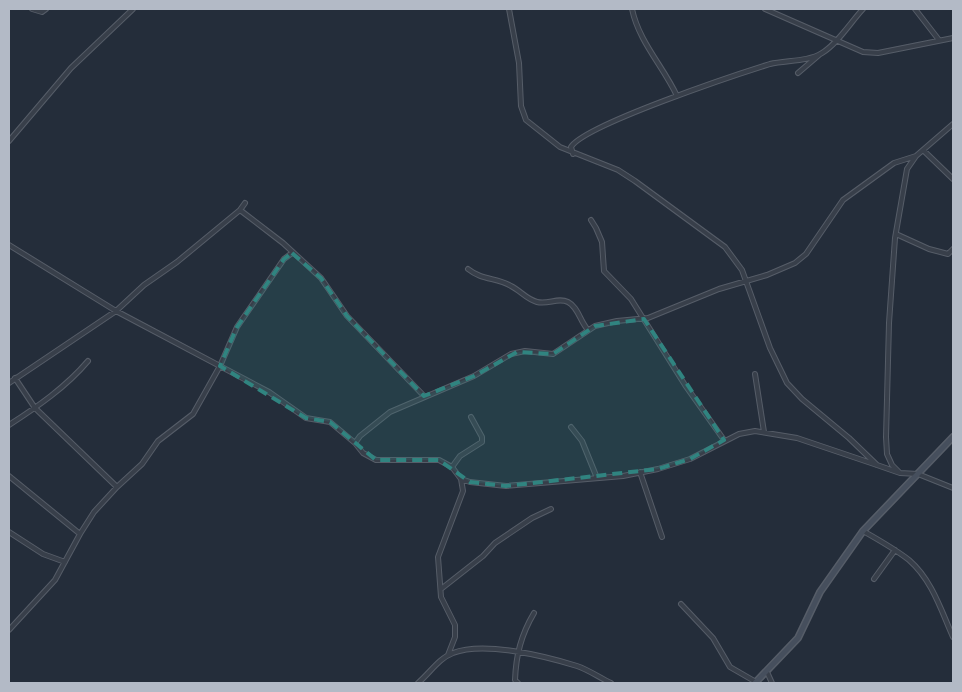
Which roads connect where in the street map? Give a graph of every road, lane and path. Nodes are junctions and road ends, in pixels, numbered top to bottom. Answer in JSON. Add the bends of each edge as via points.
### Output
{"nodes":[{"id":1,"x":32,"y":9,"type":"edge"},
{"id":2,"x":46,"y":9,"type":"edge"},
{"id":3,"x":133,"y":9,"type":"edge"},
{"id":4,"x":509,"y":9,"type":"edge"},
{"id":5,"x":632,"y":9,"type":"edge"},
{"id":6,"x":765,"y":9,"type":"edge"},
{"id":7,"x":863,"y":9,"type":"edge"},
{"id":8,"x":915,"y":9,"type":"edge"},
{"id":9,"x":953,"y":38,"type":"edge"},
{"id":10,"x":837,"y":40,"type":"junction"},
{"id":11,"x":939,"y":40,"type":"junction"},
{"id":12,"x":821,"y":54,"type":"junction"},
{"id":13,"x":798,"y":73,"type":"dead end"},
{"id":14,"x":677,"y":96,"type":"junction"},
{"id":15,"x":953,"y":124,"type":"edge"},
{"id":16,"x":9,"y":141,"type":"edge"},
{"id":17,"x":924,"y":150,"type":"junction"},
{"id":18,"x":574,"y":154,"type":"junction"},
{"id":19,"x":916,"y":156,"type":"junction"},
{"id":20,"x":953,"y":179,"type":"edge"},
{"id":21,"x":245,"y":203,"type":"dead end"},
{"id":22,"x":240,"y":210,"type":"junction"},
{"id":23,"x":591,"y":220,"type":"dead end"},
{"id":24,"x":896,"y":234,"type":"junction"},
{"id":25,"x":9,"y":245,"type":"edge"},
{"id":26,"x":953,"y":249,"type":"edge"},
{"id":27,"x":292,"y":253,"type":"junction"},
{"id":28,"x":468,"y":269,"type":"dead end"},
{"id":29,"x":746,"y":280,"type":"junction"},
{"id":30,"x":116,"y":311,"type":"junction"},
{"id":31,"x":644,"y":319,"type":"junction"},
{"id":32,"x":588,"y":330,"type":"junction"},
{"id":33,"x":88,"y":361,"type":"dead end"},
{"id":34,"x":220,"y":366,"type":"junction"},
{"id":35,"x":755,"y":374,"type":"dead end"},
{"id":36,"x":15,"y":378,"type":"junction"},
{"id":37,"x":9,"y":383,"type":"edge"},
{"id":38,"x":424,"y":396,"type":"junction"},
{"id":39,"x":35,"y":408,"type":"junction"},
{"id":40,"x":471,"y":417,"type":"dead end"},
{"id":41,"x":9,"y":425,"type":"edge"},
{"id":42,"x":571,"y":427,"type":"dead end"},
{"id":43,"x":764,"y":432,"type":"junction"},
{"id":44,"x":953,"y":437,"type":"edge"},
{"id":45,"x":724,"y":440,"type":"junction"},
{"id":46,"x":355,"y":443,"type":"junction"},
{"id":47,"x":877,"y":465,"type":"junction"},
{"id":48,"x":452,"y":467,"type":"junction"},
{"id":49,"x":640,"y":472,"type":"junction"},
{"id":50,"x":900,"y":473,"type":"junction"},
{"id":51,"x":918,"y":474,"type":"junction"},
{"id":52,"x":9,"y":476,"type":"edge"},
{"id":53,"x":597,"y":478,"type":"junction"},
{"id":54,"x":461,"y":479,"type":"junction"},
{"id":55,"x":116,"y":487,"type":"junction"},
{"id":56,"x":953,"y":488,"type":"edge"},
{"id":57,"x":551,"y":509,"type":"dead end"},
{"id":58,"x":863,"y":531,"type":"junction"},
{"id":59,"x":9,"y":532,"type":"edge"},
{"id":60,"x":80,"y":534,"type":"junction"},
{"id":61,"x":662,"y":537,"type":"dead end"},
{"id":62,"x":895,"y":550,"type":"junction"},
{"id":63,"x":65,"y":562,"type":"junction"},
{"id":64,"x":874,"y":579,"type":"dead end"},
{"id":65,"x":441,"y":589,"type":"junction"},
{"id":66,"x":681,"y":604,"type":"dead end"},
{"id":67,"x":534,"y":613,"type":"dead end"},
{"id":68,"x":9,"y":630,"type":"edge"},
{"id":69,"x":953,"y":637,"type":"edge"},
{"id":70,"x":516,"y":653,"type":"junction"},
{"id":71,"x":448,"y":656,"type":"junction"},
{"id":72,"x":767,"y":672,"type":"junction"},
{"id":73,"x":418,"y":683,"type":"edge"},
{"id":74,"x":518,"y":683,"type":"edge"},
{"id":75,"x":611,"y":683,"type":"edge"},
{"id":76,"x":756,"y":683,"type":"edge"},
{"id":77,"x":772,"y":683,"type":"edge"}],
"edges":[{"from":1,"to":2,"type":"street","via":[[42,12]]},
{"from":3,"to":16,"type":"street","via":[[71,68]]},
{"from":4,"to":18,"type":"street","via":[[522,114],[537,131]]},
{"from":5,"to":14,"type":"street","via":[[638,28]]},
{"from":6,"to":10,"type":"street"},
{"from":7,"to":10,"type":"street"},
{"from":8,"to":11,"type":"street"},
{"from":9,"to":11,"type":"street"},
{"from":10,"to":11,"type":"street","via":[[863,52],[878,54]]},
{"from":10,"to":12,"type":"street"},
{"from":12,"to":13,"type":"street"},
{"from":12,"to":14,"type":"street","via":[[773,64]]},
{"from":14,"to":18,"type":"street","via":[[574,142],[571,147]]},
{"from":15,"to":17,"type":"street"},
{"from":17,"to":19,"type":"street"},
{"from":17,"to":20,"type":"street"},
{"from":18,"to":29,"type":"street","via":[[618,170],[688,219],[737,260]]},
{"from":19,"to":24,"type":"street","via":[[907,169]]},
{"from":19,"to":29,"type":"street","via":[[894,163],[843,200],[801,259],[767,275]]},
{"from":21,"to":22,"type":"street"},
{"from":22,"to":27,"type":"street"},
{"from":22,"to":30,"type":"street"},
{"from":23,"to":31,"type":"street","via":[[602,242],[604,271],[631,299]]},
{"from":24,"to":26,"type":"street","via":[[948,254]]},
{"from":24,"to":50,"type":"street","via":[[889,323],[886,437],[887,454]]},
{"from":25,"to":30,"type":"street"},
{"from":27,"to":34,"type":"street","via":[[284,259],[237,327]]},
{"from":27,"to":38,"type":"street","via":[[321,278],[347,316]]},
{"from":28,"to":32,"type":"street","via":[[477,276],[512,286],[533,301],[566,301],[574,306]]},
{"from":29,"to":31,"type":"street"},
{"from":29,"to":47,"type":"street","via":[[770,348],[787,383]]},
{"from":30,"to":34,"type":"street"},
{"from":30,"to":36,"type":"street"},
{"from":31,"to":32,"type":"street","via":[[617,320]]},
{"from":31,"to":45,"type":"street"},
{"from":32,"to":38,"type":"street","via":[[553,354],[517,352],[474,376]]},
{"from":33,"to":39,"type":"street"},
{"from":34,"to":46,"type":"street","via":[[269,392],[306,418],[330,422]]},
{"from":34,"to":55,"type":"street","via":[[193,414],[158,441],[142,464]]},
{"from":35,"to":43,"type":"street"},
{"from":36,"to":37,"type":"street"},
{"from":36,"to":39,"type":"street"},
{"from":38,"to":46,"type":"street","via":[[390,412]]},
{"from":39,"to":41,"type":"street"},
{"from":39,"to":55,"type":"street"},
{"from":40,"to":48,"type":"street","via":[[482,442],[460,456]]},
{"from":42,"to":53,"type":"street","via":[[582,441]]},
{"from":43,"to":45,"type":"street","via":[[739,434]]},
{"from":43,"to":47,"type":"street","via":[[797,438]]},
{"from":44,"to":51,"type":"main road"},
{"from":45,"to":49,"type":"street","via":[[690,459]]},
{"from":46,"to":48,"type":"street","via":[[363,453],[376,460],[439,460]]},
{"from":47,"to":50,"type":"street"},
{"from":48,"to":54,"type":"street"},
{"from":49,"to":53,"type":"street"},
{"from":49,"to":61,"type":"street"},
{"from":50,"to":51,"type":"street"},
{"from":51,"to":56,"type":"street"},
{"from":51,"to":58,"type":"main road"},
{"from":52,"to":60,"type":"street"},
{"from":53,"to":54,"type":"street","via":[[506,486]]},
{"from":54,"to":65,"type":"street","via":[[463,491],[438,557]]},
{"from":55,"to":60,"type":"street"},
{"from":57,"to":65,"type":"street","via":[[495,543]]},
{"from":58,"to":62,"type":"street"},
{"from":58,"to":72,"type":"main road","via":[[820,592],[798,638]]},
{"from":59,"to":63,"type":"street","via":[[43,554]]},
{"from":60,"to":63,"type":"street"},
{"from":62,"to":64,"type":"street"},
{"from":62,"to":69,"type":"street","via":[[909,560],[929,584]]},
{"from":63,"to":68,"type":"street","via":[[55,580]]},
{"from":65,"to":71,"type":"street","via":[[455,625]]},
{"from":66,"to":76,"type":"street","via":[[713,638],[730,667]]},
{"from":67,"to":70,"type":"street"},
{"from":70,"to":71,"type":"street","via":[[470,650]]},
{"from":70,"to":74,"type":"street","via":[[515,680]]},
{"from":70,"to":75,"type":"street","via":[[576,666]]},
{"from":71,"to":73,"type":"street"},
{"from":72,"to":76,"type":"main road"},
{"from":72,"to":77,"type":"street"}]}
